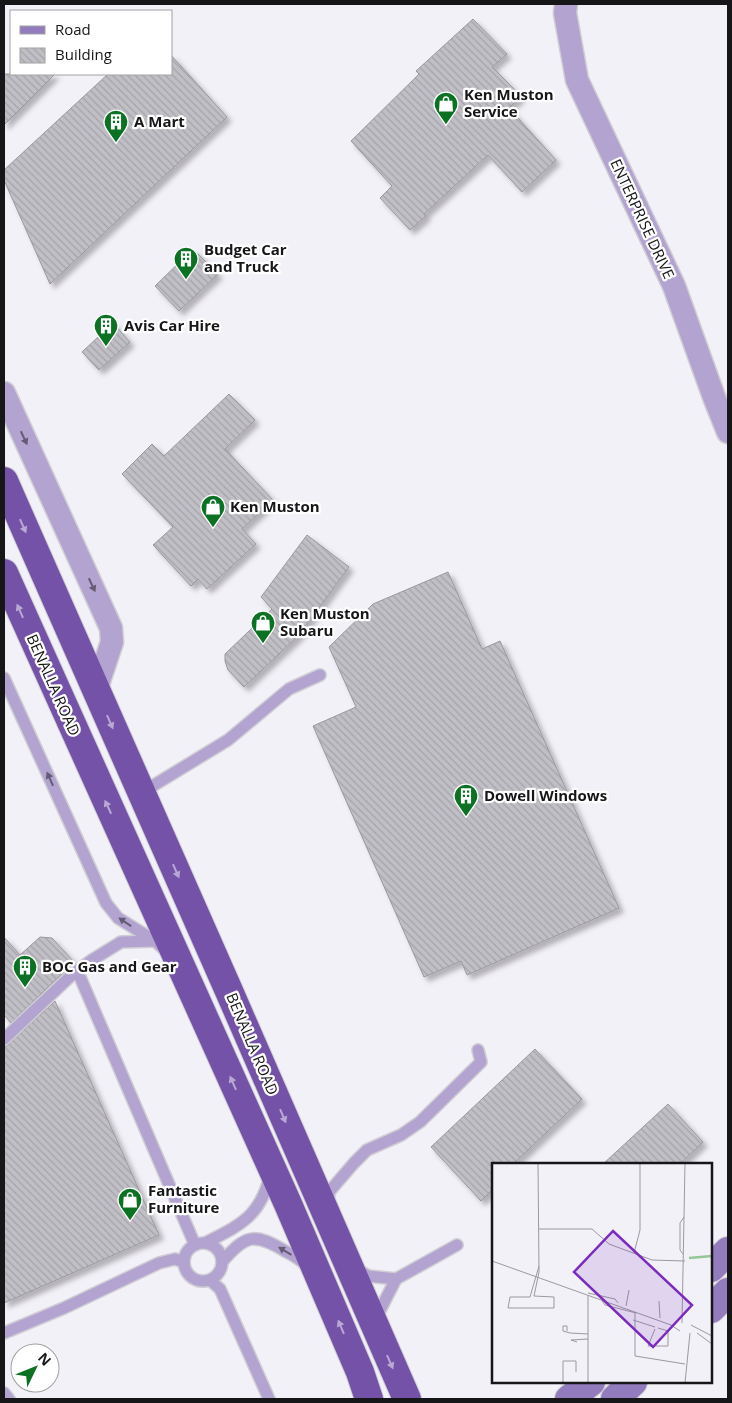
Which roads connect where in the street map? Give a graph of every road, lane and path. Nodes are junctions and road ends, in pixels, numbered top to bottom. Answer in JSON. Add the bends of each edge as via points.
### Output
{"nodes":[{"id":1,"x":566,"y":4,"type":"edge"},
{"id":2,"x":4,"y":393,"type":"edge"},
{"id":3,"x":721,"y":393,"type":"edge"},
{"id":4,"x":728,"y":432,"type":"edge"},
{"id":5,"x":4,"y":481,"type":"edge"},
{"id":6,"x":4,"y":573,"type":"edge"},
{"id":7,"x":320,"y":674,"type":"dead end"},
{"id":8,"x":4,"y":678,"type":"edge"},
{"id":9,"x":96,"y":690,"type":"junction"},
{"id":10,"x":141,"y":794,"type":"junction"},
{"id":11,"x":126,"y":847,"type":"junction"},
{"id":12,"x":155,"y":941,"type":"junction"},
{"id":13,"x":178,"y":961,"type":"junction"},
{"id":14,"x":75,"y":972,"type":"junction"},
{"id":15,"x":4,"y":1039,"type":"edge"},
{"id":16,"x":478,"y":1050,"type":"dead end"},
{"id":17,"x":272,"y":1168,"type":"junction"},
{"id":18,"x":326,"y":1215,"type":"junction"},
{"id":19,"x":200,"y":1244,"type":"junction"},
{"id":20,"x":457,"y":1245,"type":"dead end"},
{"id":21,"x":728,"y":1252,"type":"edge"},
{"id":22,"x":184,"y":1262,"type":"junction"},
{"id":23,"x":222,"y":1262,"type":"junction"},
{"id":24,"x":347,"y":1264,"type":"junction"},
{"id":25,"x":712,"y":1267,"type":"edge"},
{"id":26,"x":396,"y":1279,"type":"junction"},
{"id":27,"x":210,"y":1280,"type":"junction"},
{"id":28,"x":322,"y":1282,"type":"junction"},
{"id":29,"x":728,"y":1292,"type":"edge"},
{"id":30,"x":712,"y":1308,"type":"edge"},
{"id":31,"x":373,"y":1324,"type":"junction"},
{"id":32,"x":4,"y":1332,"type":"edge"},
{"id":33,"x":590,"y":1383,"type":"edge"},
{"id":34,"x":633,"y":1383,"type":"edge"},
{"id":35,"x":4,"y":1393,"type":"edge"},
{"id":36,"x":9,"y":1399,"type":"edge"},
{"id":37,"x":268,"y":1399,"type":"edge"},
{"id":38,"x":369,"y":1399,"type":"edge"},
{"id":39,"x":407,"y":1399,"type":"edge"},
{"id":40,"x":570,"y":1399,"type":"edge"},
{"id":41,"x":615,"y":1399,"type":"edge"}],
"edges":[{"from":1,"to":3,"type":"street","name":"ENTERPRISE DRIVE","via":[[577,80]]},
{"from":2,"to":9,"type":"street","one_way":true,"via":[[111,628],[112,642]]},
{"from":3,"to":4,"type":"street","name":"ENTERPRISE DRIVE"},
{"from":5,"to":9,"type":"highway","name":"BENALLA ROAD","one_way":true},
{"from":11,"to":6,"type":"highway","name":"BENALLA ROAD","one_way":true},
{"from":7,"to":10,"type":"lane","via":[[289,690],[228,740]]},
{"from":12,"to":8,"type":"lane","name":"BENALLA ROAD","one_way":true,"via":[[118,918],[106,903]]},
{"from":9,"to":10,"type":"highway","name":"BENALLA ROAD","one_way":true},
{"from":10,"to":11,"type":"highway","via":[[133,807]]},
{"from":10,"to":18,"type":"highway","name":"BENALLA ROAD","one_way":true},
{"from":11,"to":13,"type":"highway","name":"BENALLA ROAD"},
{"from":12,"to":13,"type":"lane","name":"BENALLA ROAD"},
{"from":12,"to":14,"type":"lane","via":[[121,942]]},
{"from":17,"to":13,"type":"highway","name":"BENALLA ROAD","one_way":true},
{"from":14,"to":15,"type":"lane"},
{"from":14,"to":19,"type":"lane"},
{"from":16,"to":18,"type":"lane","via":[[481,1062],[420,1122],[402,1135],[367,1150],[354,1163],[329,1192]]},
{"from":17,"to":19,"type":"lane","via":[[266,1192],[254,1212],[239,1225]]},
{"from":17,"to":28,"type":"highway","name":"BENALLA ROAD"},
{"from":18,"to":24,"type":"highway","name":"BENALLA ROAD"},
{"from":19,"to":22,"type":"lane","via":[[187,1252]]},
{"from":19,"to":23,"type":"lane","via":[[215,1248]]},
{"from":20,"to":26,"type":"lane"},
{"from":21,"to":25,"type":"main road"},
{"from":22,"to":27,"type":"lane","via":[[187,1274],[192,1278]]},
{"from":22,"to":32,"type":"lane","via":[[159,1263]]},
{"from":23,"to":27,"type":"lane","via":[[219,1272]]},
{"from":28,"to":23,"type":"lane","one_way":true,"via":[[302,1261],[269,1241],[252,1238],[236,1245]]},
{"from":24,"to":26,"type":"lane","via":[[368,1276]]},
{"from":24,"to":31,"type":"highway","name":"BENALLA ROAD"},
{"from":26,"to":31,"type":"lane"},
{"from":27,"to":37,"type":"lane","via":[[220,1289]]},
{"from":38,"to":28,"type":"highway","name":"BENALLA ROAD","one_way":true},
{"from":29,"to":30,"type":"main road"},
{"from":31,"to":39,"type":"highway","name":"BENALLA ROAD","one_way":true},
{"from":33,"to":40,"type":"main road"},
{"from":34,"to":41,"type":"main road"},
{"from":35,"to":36,"type":"lane"}]}
